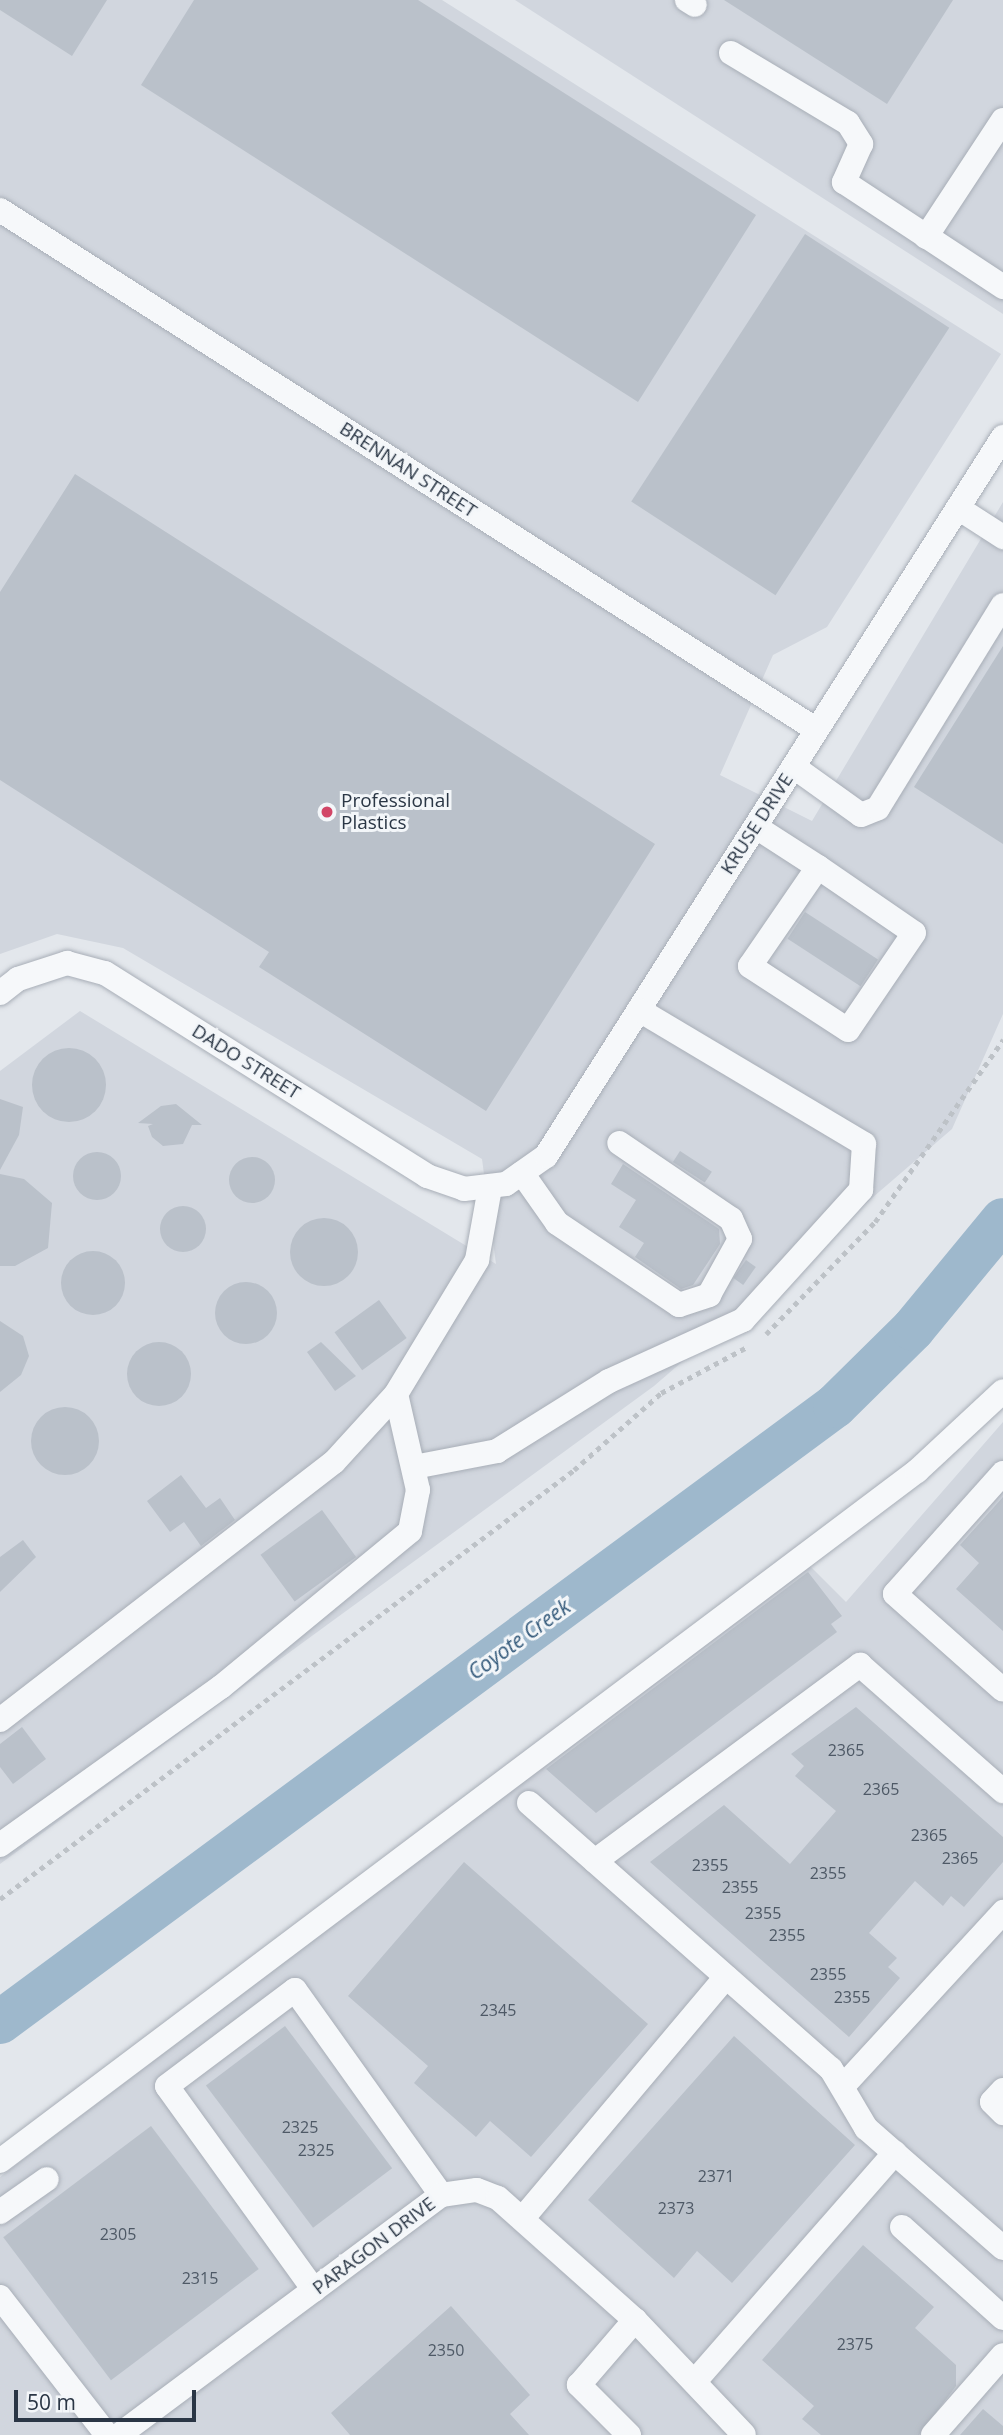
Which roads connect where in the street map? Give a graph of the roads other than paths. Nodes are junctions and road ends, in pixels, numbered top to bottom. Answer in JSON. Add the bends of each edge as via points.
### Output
{"nodes":[{"id":1,"x":731,"y":53,"type":"dead end"},
{"id":2,"x":1003,"y":120,"type":"edge"},
{"id":3,"x":0,"y":210,"type":"edge"},
{"id":4,"x":926,"y":237,"type":"junction"},
{"id":5,"x":1003,"y":288,"type":"edge"},
{"id":6,"x":1003,"y":438,"type":"edge"},
{"id":7,"x":958,"y":508,"type":"junction"},
{"id":8,"x":1003,"y":537,"type":"edge"},
{"id":9,"x":1003,"y":605,"type":"edge"},
{"id":10,"x":817,"y":730,"type":"junction"},
{"id":11,"x":794,"y":767,"type":"junction"},
{"id":12,"x":756,"y":827,"type":"junction"},
{"id":13,"x":818,"y":867,"type":"junction"},
{"id":14,"x":0,"y":993,"type":"edge"},
{"id":15,"x":639,"y":1010,"type":"junction"},
{"id":16,"x":619,"y":1143,"type":"dead end"},
{"id":17,"x":522,"y":1173,"type":"junction"},
{"id":18,"x":490,"y":1188,"type":"junction"},
{"id":19,"x":1003,"y":1391,"type":"edge"},
{"id":20,"x":396,"y":1394,"type":"junction"},
{"id":21,"x":414,"y":1467,"type":"junction"},
{"id":22,"x":1003,"y":1473,"type":"edge"},
{"id":23,"x":1003,"y":1690,"type":"edge"},
{"id":24,"x":0,"y":1720,"type":"edge"},
{"id":25,"x":1003,"y":1791,"type":"edge"},
{"id":26,"x":529,"y":1803,"type":"dead end"},
{"id":27,"x":0,"y":1845,"type":"edge"},
{"id":28,"x":595,"y":1861,"type":"junction"},
{"id":29,"x":1003,"y":1912,"type":"edge"},
{"id":30,"x":726,"y":1977,"type":"junction"},
{"id":31,"x":845,"y":2084,"type":"junction"},
{"id":32,"x":1003,"y":2090,"type":"edge"},
{"id":33,"x":1003,"y":2113,"type":"edge"},
{"id":34,"x":895,"y":2153,"type":"junction"},
{"id":35,"x":0,"y":2161,"type":"edge"},
{"id":36,"x":47,"y":2179,"type":"dead end"},
{"id":37,"x":441,"y":2195,"type":"junction"},
{"id":38,"x":0,"y":2212,"type":"edge"},
{"id":39,"x":523,"y":2218,"type":"junction"},
{"id":40,"x":902,"y":2227,"type":"dead end"},
{"id":41,"x":1003,"y":2248,"type":"edge"},
{"id":42,"x":314,"y":2290,"type":"junction"},
{"id":43,"x":0,"y":2297,"type":"edge"},
{"id":44,"x":1003,"y":2318,"type":"edge"},
{"id":45,"x":635,"y":2320,"type":"junction"},
{"id":46,"x":1003,"y":2355,"type":"edge"},
{"id":47,"x":696,"y":2380,"type":"junction"},
{"id":48,"x":120,"y":2434,"type":"edge"},
{"id":49,"x":629,"y":2435,"type":"edge"},
{"id":50,"x":744,"y":2435,"type":"edge"},
{"id":51,"x":933,"y":2435,"type":"edge"}],
"edges":[{"from":1,"to":4,"type":"street","via":[[848,123],[862,144],[844,182]]},
{"from":2,"to":4,"type":"street"},
{"from":3,"to":10,"type":"street","name":"BRENNAN STREET"},
{"from":4,"to":5,"type":"street"},
{"from":6,"to":7,"type":"street","name":"KRUSE DRIVE"},
{"from":7,"to":8,"type":"street"},
{"from":7,"to":10,"type":"street","name":"KRUSE DRIVE"},
{"from":9,"to":11,"type":"street","via":[[878,808],[861,815]]},
{"from":10,"to":11,"type":"street","name":"KRUSE DRIVE"},
{"from":11,"to":12,"type":"street","name":"KRUSE DRIVE"},
{"from":12,"to":13,"type":"street"},
{"from":12,"to":15,"type":"street","name":"KRUSE DRIVE"},
{"from":13,"to":13,"type":"street","via":[[914,933],[848,1030],[750,967]]},
{"from":14,"to":18,"type":"street","name":"DADO STREET","via":[[18,979],[67,963],[105,973],[427,1177],[464,1189]]},
{"from":15,"to":17,"type":"street","name":"KRUSE DRIVE","via":[[546,1156]]},
{"from":15,"to":21,"type":"street","via":[[864,1144],[861,1190],[743,1320],[609,1381],[496,1451]]},
{"from":16,"to":17,"type":"street","via":[[731,1219],[740,1239],[709,1296],[679,1305],[557,1223]]},
{"from":17,"to":18,"type":"street","name":"KRUSE DRIVE"},
{"from":18,"to":20,"type":"street","via":[[477,1260]]},
{"from":19,"to":35,"type":"street","via":[[917,1471]]},
{"from":20,"to":21,"type":"street"},
{"from":20,"to":24,"type":"street","via":[[334,1462]]},
{"from":21,"to":27,"type":"street","via":[[416,1513],[399,1540],[221,1687]]},
{"from":22,"to":23,"type":"street","via":[[895,1594]]},
{"from":25,"to":28,"type":"street","via":[[860,1665]]},
{"from":26,"to":28,"type":"street"},
{"from":28,"to":30,"type":"street"},
{"from":29,"to":31,"type":"street"},
{"from":30,"to":31,"type":"street"},
{"from":30,"to":39,"type":"street"},
{"from":31,"to":34,"type":"street","via":[[866,2128]]},
{"from":32,"to":33,"type":"street","via":[[992,2102]]},
{"from":34,"to":41,"type":"street"},
{"from":34,"to":47,"type":"street"},
{"from":36,"to":38,"type":"street"},
{"from":37,"to":39,"type":"street","name":"PARAGON DRIVE","via":[[477,2190]]},
{"from":37,"to":42,"type":"street","name":"PARAGON DRIVE"},
{"from":37,"to":42,"type":"street","via":[[295,1990],[167,2087]]},
{"from":39,"to":45,"type":"street","name":"PARAGON DRIVE"},
{"from":40,"to":44,"type":"street"},
{"from":42,"to":48,"type":"street","name":"PARAGON DRIVE"},
{"from":43,"to":48,"type":"street"},
{"from":45,"to":47,"type":"street","name":"PARAGON DRIVE"},
{"from":45,"to":49,"type":"street","via":[[579,2385]]},
{"from":46,"to":51,"type":"street"},
{"from":47,"to":50,"type":"street","name":"PARAGON DRIVE"}]}
